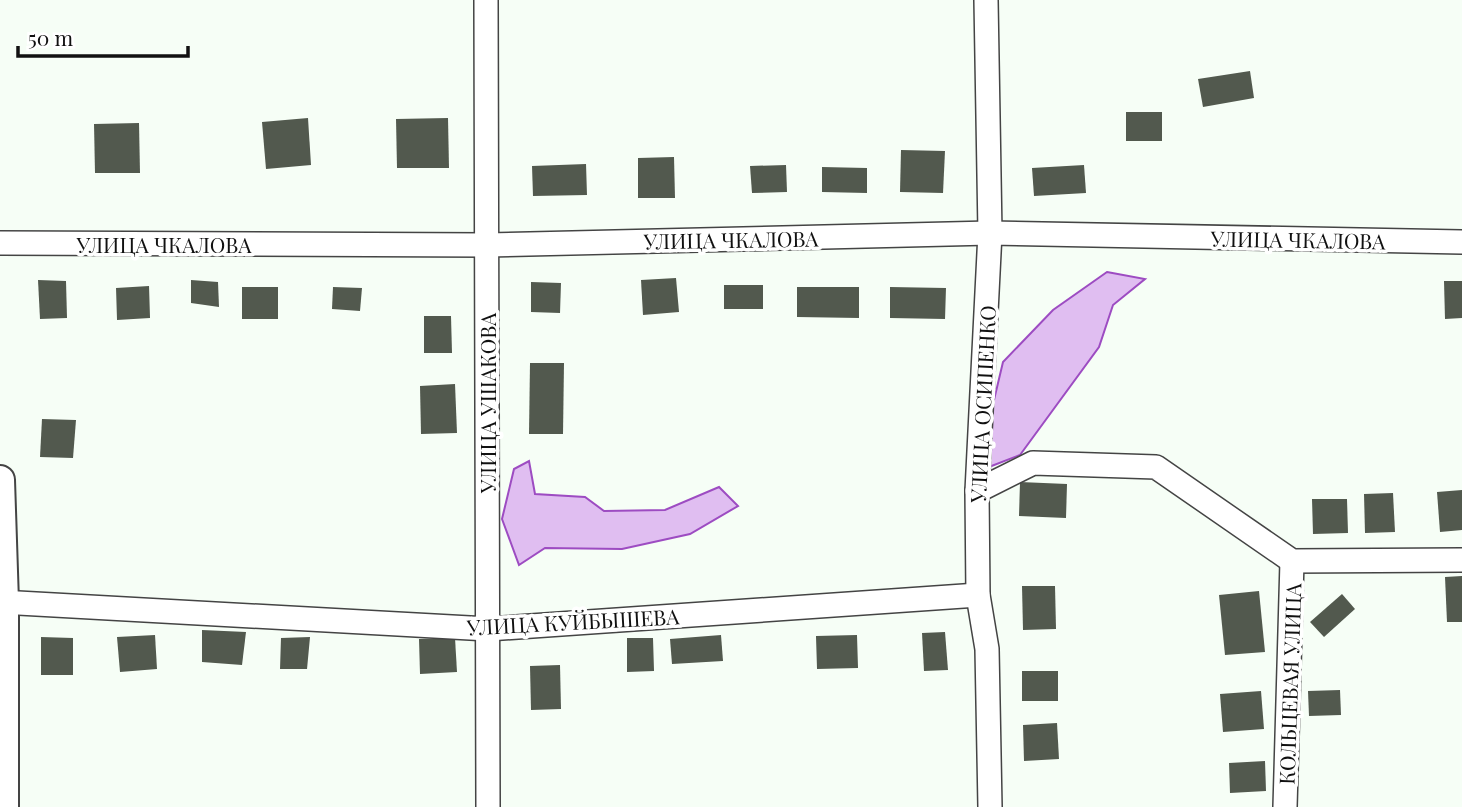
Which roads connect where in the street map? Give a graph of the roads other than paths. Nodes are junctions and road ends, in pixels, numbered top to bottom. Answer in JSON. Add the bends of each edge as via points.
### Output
{"nodes":[{"id":1,"x":486,"y":0,"type":"edge"},
{"id":2,"x":986,"y":0,"type":"edge"},
{"id":3,"x":990,"y":233,"type":"junction"},
{"id":4,"x":1462,"y":242,"type":"edge"},
{"id":5,"x":0,"y":243,"type":"edge"},
{"id":6,"x":487,"y":245,"type":"junction"},
{"id":7,"x":0,"y":480,"type":"edge"},
{"id":8,"x":977,"y":491,"type":"junction"},
{"id":9,"x":1462,"y":560,"type":"edge"},
{"id":10,"x":1292,"y":561,"type":"junction"},
{"id":11,"x":978,"y":595,"type":"junction"},
{"id":12,"x":2,"y":602,"type":"edge"},
{"id":13,"x":488,"y":629,"type":"junction"},
{"id":14,"x":4,"y":807,"type":"edge"},
{"id":15,"x":488,"y":807,"type":"edge"},
{"id":16,"x":990,"y":807,"type":"edge"},
{"id":17,"x":1285,"y":807,"type":"edge"}],
"edges":[{"from":1,"to":6,"type":"street","name":"УЛИЦА УШАКОВА"},
{"from":2,"to":3,"type":"street","name":"УЛИЦА ОСИПЕНКО"},
{"from":3,"to":4,"type":"street","name":"УЛИЦА ЧКАЛОВА"},
{"from":3,"to":6,"type":"street","name":"УЛИЦА ЧКАЛОВА"},
{"from":3,"to":8,"type":"street","name":"УЛИЦА ОСИПЕНКО"},
{"from":5,"to":6,"type":"street","name":"УЛИЦА ЧКАЛОВА"},
{"from":6,"to":13,"type":"street","name":"УЛИЦА УШАКОВА"},
{"from":7,"to":12,"type":"street"},
{"from":8,"to":10,"type":"street","name":"КОЛЬЦЕВАЯ УЛИЦА","via":[[1033,463],[1156,467]]},
{"from":8,"to":11,"type":"street","name":"УЛИЦА ОСИПЕНКО"},
{"from":9,"to":10,"type":"street","name":"КОЛЬЦЕВАЯ УЛИЦА"},
{"from":10,"to":17,"type":"street","name":"КОЛЬЦЕВАЯ УЛИЦА"},
{"from":11,"to":13,"type":"street","name":"УЛИЦА КУЙБЫШЕВА"},
{"from":11,"to":16,"type":"street","name":"УЛИЦА ОСИПЕНКО","via":[[987,649]]},
{"from":12,"to":13,"type":"street","name":"УЛИЦА КУЙБЫШЕВА"},
{"from":12,"to":14,"type":"street"},
{"from":13,"to":15,"type":"street","name":"УЛИЦА УШАКОВА"}]}
